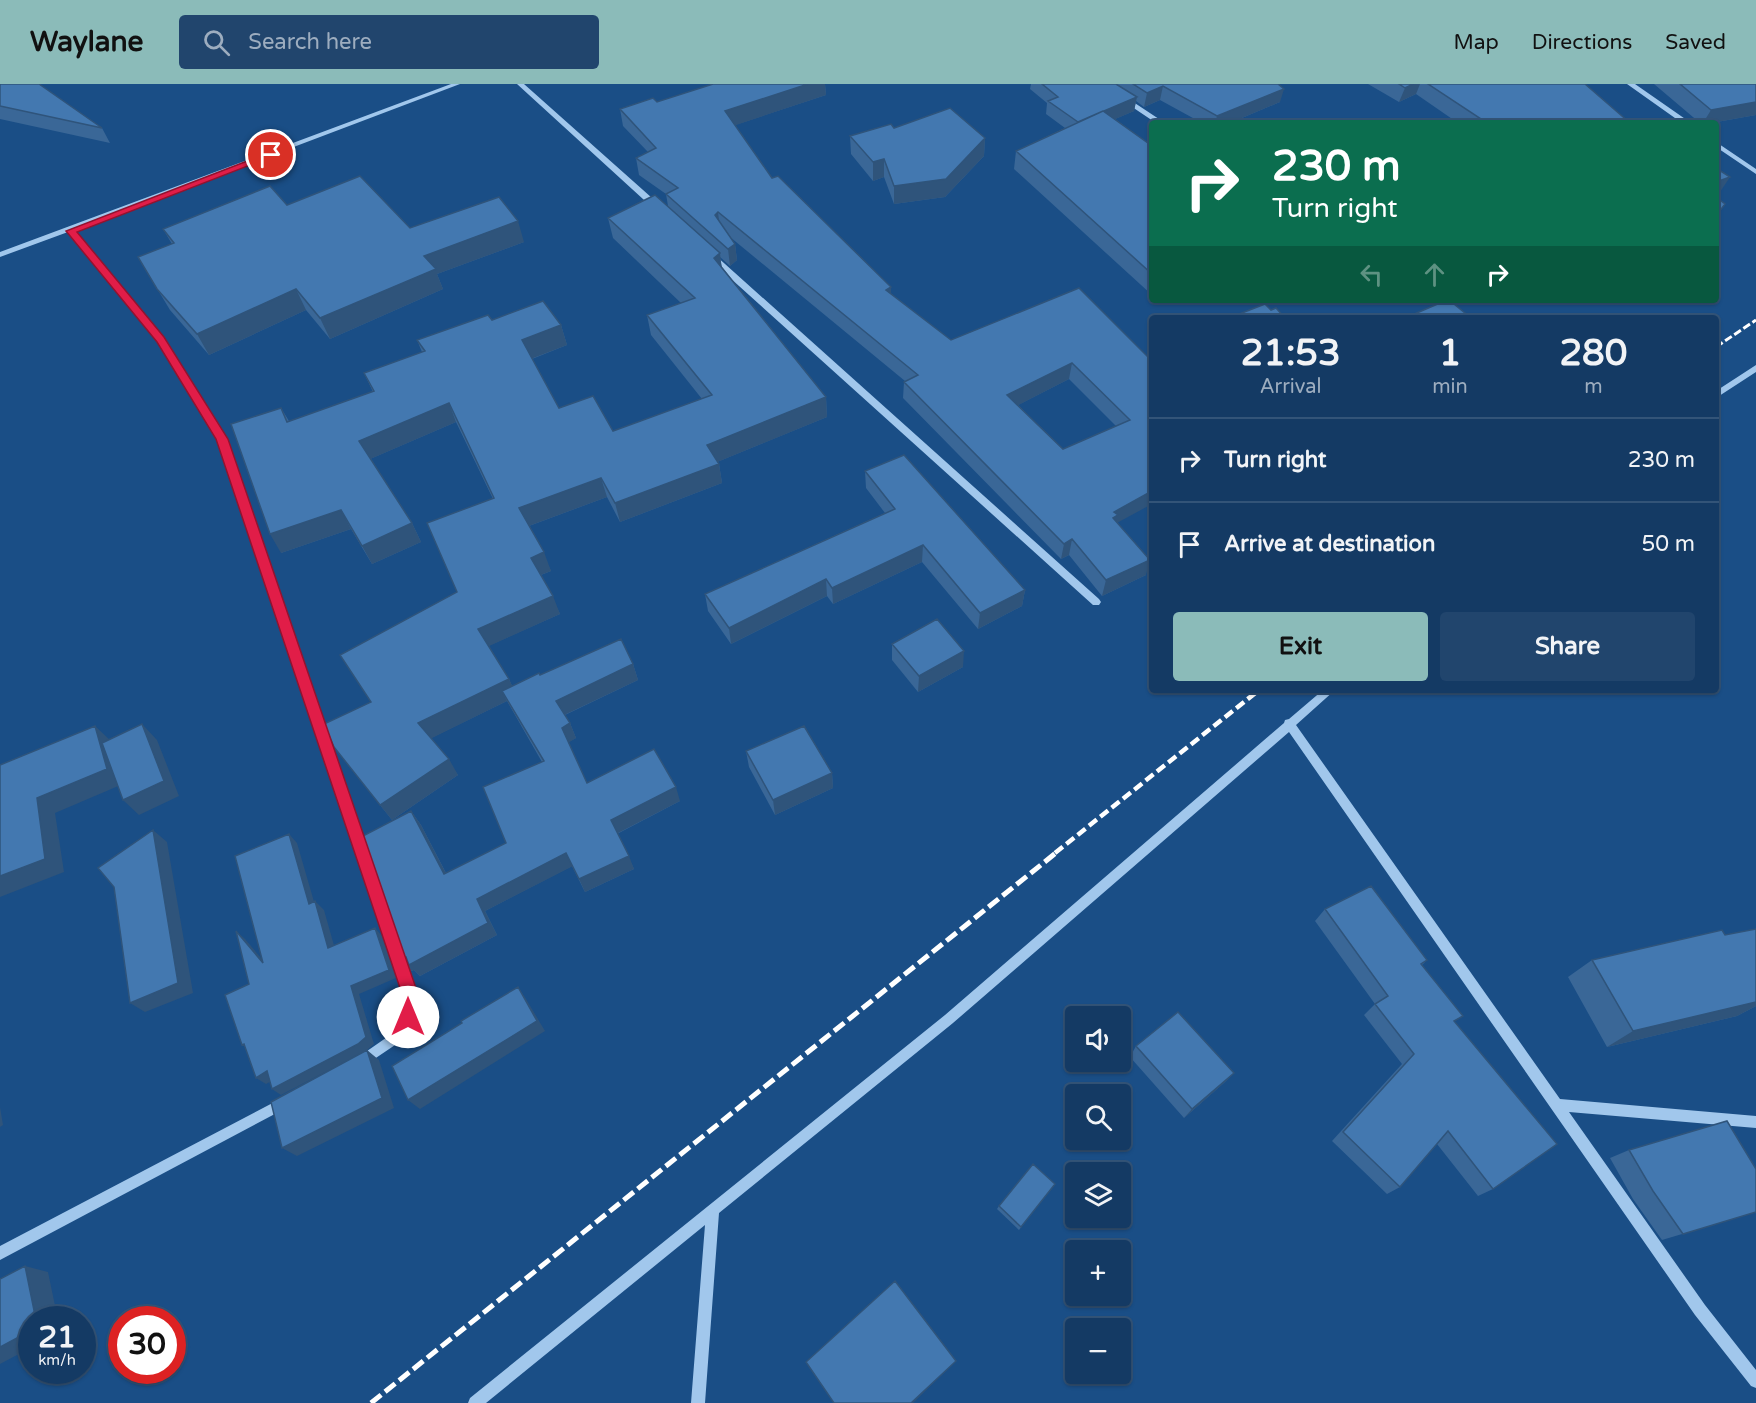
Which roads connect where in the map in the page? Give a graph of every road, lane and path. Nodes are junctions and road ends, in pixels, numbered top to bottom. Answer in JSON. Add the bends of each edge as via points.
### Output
{"nodes":[{"id":1,"x":457,"y":84,"type":"edge"},
{"id":2,"x":520,"y":84,"type":"edge"},
{"id":3,"x":1101,"y":84,"type":"edge"},
{"id":4,"x":1630,"y":84,"type":"edge"},
{"id":5,"x":1156,"y":120,"type":"edge"},
{"id":6,"x":1683,"y":120,"type":"edge"},
{"id":7,"x":1719,"y":146,"type":"edge"},
{"id":8,"x":1756,"y":172,"type":"edge"},
{"id":9,"x":662,"y":212,"type":"edge"},
{"id":10,"x":71,"y":231,"type":"junction"},
{"id":11,"x":706,"y":252,"type":"edge"},
{"id":12,"x":0,"y":255,"type":"edge"},
{"id":13,"x":1756,"y":368,"type":"edge"},
{"id":14,"x":1719,"y":393,"type":"edge"},
{"id":15,"x":1096,"y":603,"type":"dead end"},
{"id":16,"x":1326,"y":693,"type":"edge"},
{"id":17,"x":1289,"y":723,"type":"junction"},
{"id":18,"x":350,"y":1068,"type":"edge"},
{"id":19,"x":297,"y":1096,"type":"edge"},
{"id":20,"x":1557,"y":1105,"type":"junction"},
{"id":21,"x":1756,"y":1122,"type":"edge"},
{"id":22,"x":713,"y":1211,"type":"junction"},
{"id":23,"x":0,"y":1253,"type":"edge"},
{"id":24,"x":1756,"y":1381,"type":"edge"},
{"id":25,"x":475,"y":1403,"type":"edge"},
{"id":26,"x":698,"y":1403,"type":"edge"}],
"edges":[{"from":1,"to":10,"type":"street"},
{"from":2,"to":9,"type":"street"},
{"from":3,"to":5,"type":"street"},
{"from":4,"to":6,"type":"street"},
{"from":7,"to":8,"type":"street"},
{"from":10,"to":12,"type":"street"},
{"from":10,"to":18,"type":"street","via":[[161,340],[222,439],[409,991],[408,1017],[397,1037]]},
{"from":11,"to":15,"type":"street"},
{"from":13,"to":14,"type":"street"},
{"from":16,"to":17,"type":"street"},
{"from":17,"to":20,"type":"street"},
{"from":17,"to":22,"type":"street","via":[[949,1019]]},
{"from":19,"to":23,"type":"street"},
{"from":20,"to":21,"type":"street"},
{"from":20,"to":24,"type":"street","via":[[1700,1310]]},
{"from":22,"to":25,"type":"street"},
{"from":22,"to":26,"type":"street"}]}
